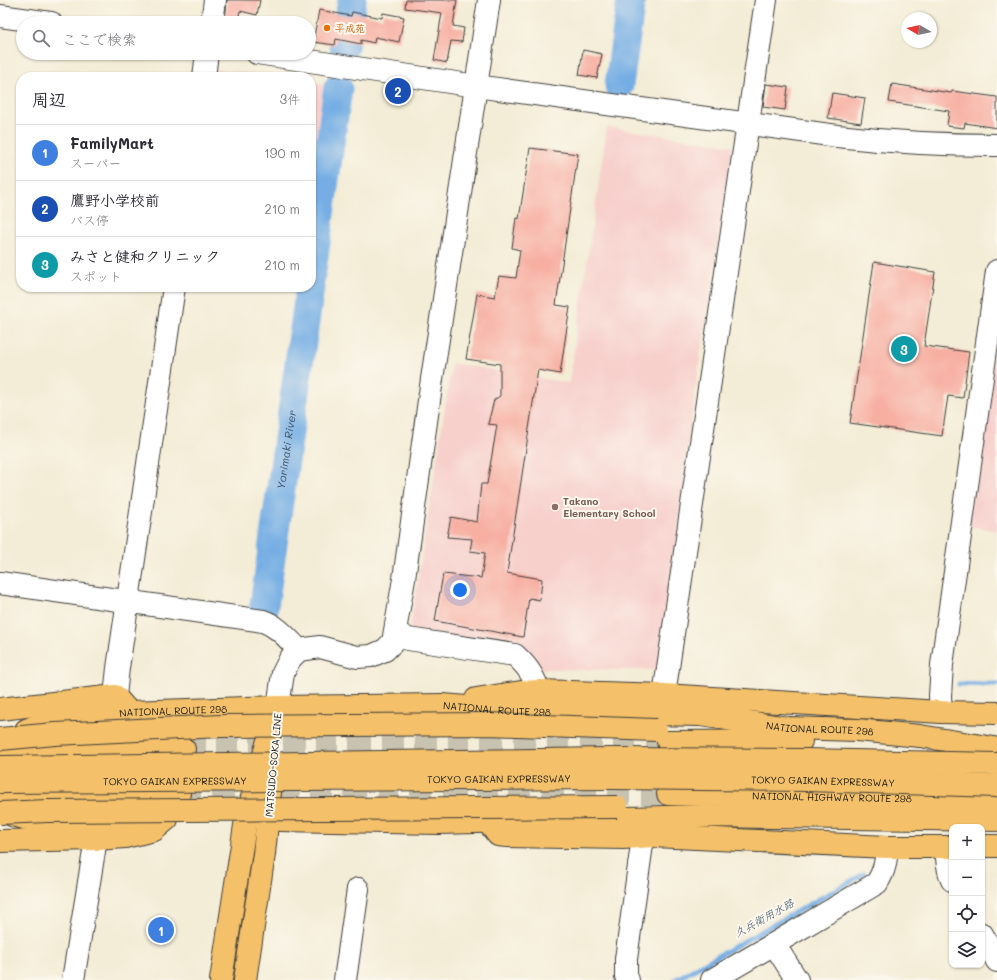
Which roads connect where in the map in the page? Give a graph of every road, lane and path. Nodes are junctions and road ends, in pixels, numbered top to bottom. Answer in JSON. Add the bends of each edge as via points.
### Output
{"nodes":[{"id":1,"x":215,"y":0,"type":"edge"},
{"id":2,"x":488,"y":0,"type":"edge"},
{"id":3,"x":766,"y":0,"type":"edge"},
{"id":4,"x":0,"y":16,"type":"edge"},
{"id":5,"x":213,"y":16,"type":"edge"},
{"id":6,"x":16,"y":18,"type":"edge"},
{"id":7,"x":206,"y":60,"type":"edge"},
{"id":8,"x":303,"y":60,"type":"edge"},
{"id":9,"x":205,"y":72,"type":"edge"},
{"id":10,"x":476,"y":86,"type":"junction"},
{"id":11,"x":747,"y":124,"type":"junction"},
{"id":12,"x":997,"y":145,"type":"edge"},
{"id":13,"x":997,"y":271,"type":"edge"},
{"id":14,"x":173,"y":292,"type":"edge"},
{"id":15,"x":0,"y":583,"type":"edge"},
{"id":16,"x":128,"y":602,"type":"junction"},
{"id":17,"x":396,"y":632,"type":"junction"},
{"id":18,"x":299,"y":650,"type":"junction"},
{"id":19,"x":539,"y":691,"type":"junction"},
{"id":20,"x":664,"y":695,"type":"junction"},
{"id":21,"x":122,"y":704,"type":"junction"},
{"id":22,"x":443,"y":705,"type":"junction"},
{"id":23,"x":278,"y":707,"type":"junction"},
{"id":24,"x":0,"y":709,"type":"edge"},
{"id":25,"x":941,"y":712,"type":"junction"},
{"id":26,"x":997,"y":713,"type":"edge"},
{"id":27,"x":788,"y":728,"type":"junction"},
{"id":28,"x":662,"y":736,"type":"junction"},
{"id":29,"x":0,"y":738,"type":"edge"},
{"id":30,"x":184,"y":749,"type":"tunnel mouth"},
{"id":31,"x":996,"y":753,"type":"edge"},
{"id":32,"x":0,"y":755,"type":"edge"},
{"id":33,"x":0,"y":767,"type":"edge"},
{"id":34,"x":0,"y":782,"type":"edge"},
{"id":35,"x":997,"y":786,"type":"edge"},
{"id":36,"x":180,"y":794,"type":"tunnel mouth"},
{"id":37,"x":668,"y":794,"type":"tunnel mouth"},
{"id":38,"x":0,"y":796,"type":"edge"},
{"id":39,"x":997,"y":800,"type":"edge"},
{"id":40,"x":0,"y":812,"type":"edge"},
{"id":41,"x":704,"y":816,"type":"junction"},
{"id":42,"x":167,"y":819,"type":"junction"},
{"id":43,"x":246,"y":819,"type":"junction"},
{"id":44,"x":268,"y":819,"type":"junction"},
{"id":45,"x":997,"y":820,"type":"edge"},
{"id":46,"x":487,"y":821,"type":"junction"},
{"id":47,"x":644,"y":837,"type":"junction"},
{"id":48,"x":96,"y":839,"type":"junction"},
{"id":49,"x":0,"y":841,"type":"edge"},
{"id":50,"x":985,"y":846,"type":"edge"},
{"id":51,"x":997,"y":846,"type":"edge"},
{"id":52,"x":887,"y":847,"type":"junction"},
{"id":53,"x":949,"y":847,"type":"edge"},
{"id":54,"x":949,"y":871,"type":"edge"},
{"id":55,"x":358,"y":890,"type":"dead end"},
{"id":56,"x":985,"y":939,"type":"edge"},
{"id":57,"x":774,"y":944,"type":"junction"},
{"id":58,"x":997,"y":961,"type":"edge"},
{"id":59,"x":73,"y":980,"type":"edge"},
{"id":60,"x":221,"y":980,"type":"edge"},
{"id":61,"x":245,"y":980,"type":"edge"},
{"id":62,"x":345,"y":980,"type":"edge"},
{"id":63,"x":628,"y":980,"type":"edge"},
{"id":64,"x":712,"y":980,"type":"edge"},
{"id":65,"x":797,"y":980,"type":"edge"}],
"edges":[{"from":1,"to":5,"type":"street"},
{"from":2,"to":10,"type":"street"},
{"from":3,"to":11,"type":"street"},
{"from":4,"to":6,"type":"street"},
{"from":7,"to":9,"type":"street"},
{"from":8,"to":10,"type":"street"},
{"from":10,"to":11,"type":"street"},
{"from":10,"to":17,"type":"street"},
{"from":11,"to":12,"type":"street","via":[[887,141]]},
{"from":11,"to":20,"type":"street"},
{"from":13,"to":25,"type":"street","via":[[942,665]]},
{"from":14,"to":16,"type":"street"},
{"from":15,"to":16,"type":"street"},
{"from":16,"to":18,"type":"street","via":[[263,621],[276,627]]},
{"from":16,"to":21,"type":"street","via":[[118,668]]},
{"from":17,"to":18,"type":"street","via":[[393,642],[385,650],[371,656],[357,657],[320,646]]},
{"from":17,"to":19,"type":"street","via":[[408,639],[515,655],[534,676]]},
{"from":18,"to":23,"type":"street","via":[[290,659],[283,674]]},
{"from":19,"to":20,"type":"main road"},
{"from":19,"to":22,"type":"main road"},
{"from":20,"to":25,"type":"main road"},
{"from":21,"to":23,"type":"main road","name":"NATIONAL ROUTE 298"},
{"from":21,"to":24,"type":"main road"},
{"from":21,"to":29,"type":"main road","name":"NATIONAL ROUTE 298","via":[[39,725]]},
{"from":22,"to":23,"type":"main road","name":"NATIONAL ROUTE 298"},
{"from":22,"to":27,"type":"main road","name":"NATIONAL ROUTE 298","via":[[514,711],[700,715]]},
{"from":23,"to":43,"type":"main road","name":"MATSUDO-SOKA LINE"},
{"from":23,"to":44,"type":"main road","name":"MATSUDO-SOKA LINE"},
{"from":25,"to":26,"type":"main road"},
{"from":27,"to":28,"type":"main road"},
{"from":27,"to":31,"type":"main road","name":"NATIONAL ROUTE 298","via":[[857,730],[920,736]]},
{"from":28,"to":29,"type":"main road","bridge":true,"via":[[487,724],[221,726]]},
{"from":28,"to":31,"type":"main road","via":[[823,741]]},
{"from":30,"to":32,"type":"main road"},
{"from":31,"to":33,"type":"main road","name":"TOKYO GAIKAN EXPRESSWAY","bridge":true,"via":[[806,760],[610,759]]},
{"from":34,"to":35,"type":"main road","name":"TOKYO GAIKAN EXPRESSWAY","bridge":true,"via":[[611,778],[805,780]]},
{"from":36,"to":38,"type":"main road"},
{"from":37,"to":39,"type":"main road","name":"NATIONAL HIGHWAY ROUTE 298"},
{"from":40,"to":41,"type":"main road","bridge":true,"via":[[617,807]]},
{"from":40,"to":42,"type":"main road","via":[[49,824]]},
{"from":41,"to":45,"type":"main road"},
{"from":41,"to":46,"type":"main road"},
{"from":42,"to":43,"type":"main road"},
{"from":42,"to":48,"type":"main road","via":[[154,830],[124,837]]},
{"from":43,"to":44,"type":"main road"},
{"from":43,"to":60,"type":"main road","name":"MATSUDO-SOKA LINE"},
{"from":44,"to":46,"type":"main road","via":[[438,823]]},
{"from":44,"to":61,"type":"main road","name":"MATSUDO-SOKA LINE"},
{"from":46,"to":47,"type":"main road","via":[[498,835],[507,836]]},
{"from":47,"to":52,"type":"main road","via":[[708,837]]},
{"from":47,"to":63,"type":"street","via":[[626,959]]},
{"from":48,"to":49,"type":"main road"},
{"from":48,"to":59,"type":"street"},
{"from":50,"to":51,"type":"main road"},
{"from":52,"to":53,"type":"main road"},
{"from":52,"to":57,"type":"street","via":[[886,863],[877,882]]},
{"from":53,"to":54,"type":"street","via":[[947,862]]},
{"from":55,"to":62,"type":"street"},
{"from":56,"to":58,"type":"street"},
{"from":57,"to":64,"type":"street"},
{"from":57,"to":65,"type":"street"}]}
